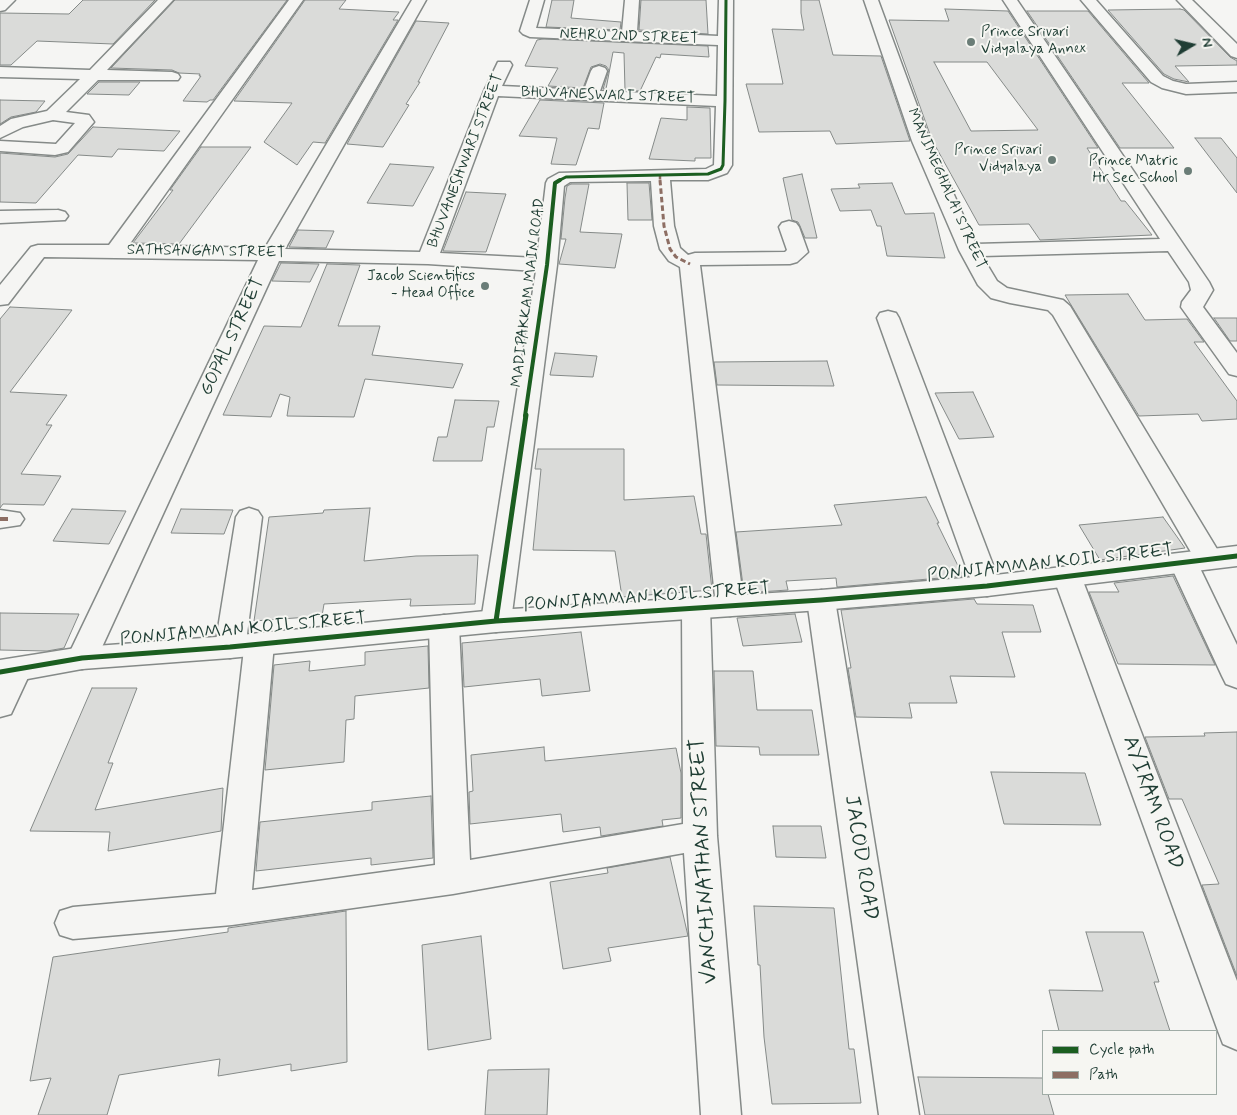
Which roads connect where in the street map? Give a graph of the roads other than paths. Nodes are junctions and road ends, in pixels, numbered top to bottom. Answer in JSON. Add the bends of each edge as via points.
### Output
{"nodes":[{"id":1,"x":8,"y":0,"type":"edge"},
{"id":2,"x":166,"y":0,"type":"edge"},
{"id":3,"x":296,"y":0,"type":"edge"},
{"id":4,"x":419,"y":0,"type":"edge"},
{"id":5,"x":537,"y":0,"type":"edge"},
{"id":6,"x":632,"y":0,"type":"edge"},
{"id":7,"x":726,"y":0,"type":"edge"},
{"id":8,"x":871,"y":0,"type":"edge"},
{"id":9,"x":1010,"y":0,"type":"edge"},
{"id":10,"x":1088,"y":0,"type":"edge"},
{"id":11,"x":1184,"y":0,"type":"edge"},
{"id":12,"x":0,"y":6,"type":"edge"},
{"id":13,"x":629,"y":36,"type":"junction"},
{"id":14,"x":726,"y":41,"type":"junction"},
{"id":15,"x":1237,"y":53,"type":"edge"},
{"id":16,"x":504,"y":65,"type":"dead end"},
{"id":17,"x":599,"y":71,"type":"dead end"},
{"id":18,"x":0,"y":72,"type":"edge"},
{"id":19,"x":94,"y":75,"type":"junction"},
{"id":20,"x":172,"y":77,"type":"dead end"},
{"id":21,"x":1237,"y":87,"type":"edge"},
{"id":22,"x":492,"y":91,"type":"junction"},
{"id":23,"x":590,"y":96,"type":"junction"},
{"id":24,"x":725,"y":102,"type":"junction"},
{"id":25,"x":53,"y":115,"type":"junction"},
{"id":26,"x":0,"y":133,"type":"edge"},
{"id":27,"x":0,"y":146,"type":"edge"},
{"id":28,"x":660,"y":175,"type":"junction"},
{"id":29,"x":58,"y":216,"type":"dead end"},
{"id":30,"x":0,"y":217,"type":"edge"},
{"id":31,"x":789,"y":227,"type":"dead end"},
{"id":32,"x":1175,"y":245,"type":"junction"},
{"id":33,"x":969,"y":250,"type":"junction"},
{"id":34,"x":115,"y":251,"type":"junction"},
{"id":35,"x":272,"y":253,"type":"junction"},
{"id":36,"x":428,"y":258,"type":"junction"},
{"id":37,"x":690,"y":264,"type":"junction"},
{"id":38,"x":547,"y":265,"type":"junction"},
{"id":39,"x":0,"y":299,"type":"edge"},
{"id":40,"x":888,"y":318,"type":"dead end"},
{"id":41,"x":1237,"y":369,"type":"edge"},
{"id":42,"x":249,"y":517,"type":"dead end"},
{"id":43,"x":1237,"y":556,"type":"edge"},
{"id":44,"x":1196,"y":561,"type":"junction"},
{"id":45,"x":1067,"y":576,"type":"junction"},
{"id":46,"x":988,"y":586,"type":"junction"},
{"id":47,"x":822,"y":600,"type":"junction"},
{"id":48,"x":730,"y":606,"type":"junction"},
{"id":49,"x":696,"y":608,"type":"junction"},
{"id":50,"x":496,"y":621,"type":"junction"},
{"id":51,"x":444,"y":626,"type":"junction"},
{"id":52,"x":245,"y":646,"type":"junction"},
{"id":53,"x":82,"y":658,"type":"junction"},
{"id":54,"x":8,"y":672,"type":"edge"},
{"id":55,"x":1237,"y":676,"type":"edge"},
{"id":56,"x":0,"y":705,"type":"edge"},
{"id":57,"x":700,"y":836,"type":"junction"},
{"id":58,"x":453,"y":878,"type":"junction"},
{"id":59,"x":232,"y":909,"type":"junction"},
{"id":60,"x":73,"y":923,"type":"dead end"},
{"id":61,"x":1237,"y":1031,"type":"edge"},
{"id":62,"x":721,"y":1115,"type":"edge"},
{"id":63,"x":899,"y":1115,"type":"edge"}],
"edges":[{"from":1,"to":12,"type":"street"},
{"from":2,"to":19,"type":"street"},
{"from":3,"to":34,"type":"street","name":"SATHSANGAM STREET"},
{"from":4,"to":35,"type":"street","name":"GOPAL STREET"},
{"from":5,"to":13,"type":"street","name":"NEHRU 2ND STREET","via":[[528,31],[533,33]]},
{"from":6,"to":13,"type":"street"},
{"from":7,"to":14,"type":"street","name":"MADIPAKKAM MAIN ROAD"},
{"from":8,"to":33,"type":"street","name":"MANIMEGHALAI STREET","via":[[921,141]]},
{"from":9,"to":32,"type":"street"},
{"from":10,"to":21,"type":"street","via":[[1157,79],[1186,89]]},
{"from":11,"to":15,"type":"street"},
{"from":13,"to":14,"type":"street","name":"NEHRU 2ND STREET"},
{"from":14,"to":24,"type":"street","name":"MADIPAKKAM MAIN ROAD"},
{"from":16,"to":22,"type":"street","name":"BHUVANESHWARI STREET"},
{"from":17,"to":23,"type":"street"},
{"from":18,"to":19,"type":"street"},
{"from":19,"to":20,"type":"street"},
{"from":19,"to":25,"type":"street"},
{"from":22,"to":23,"type":"street","name":"BHUVANESWARI STREET"},
{"from":22,"to":36,"type":"street","name":"BHUVANESHWARI STREET"},
{"from":23,"to":24,"type":"street","name":"BHUVANESWARI STREET"},
{"from":24,"to":28,"type":"street","name":"MADIPAKKAM MAIN ROAD","via":[[721,169],[708,174]]},
{"from":25,"to":26,"type":"street","via":[[17,123]]},
{"from":25,"to":27,"type":"street","via":[[83,119],[84,122],[62,148],[50,151]]},
{"from":28,"to":37,"type":"street","via":[[664,226],[670,249],[676,257]]},
{"from":28,"to":38,"type":"street","name":"MADIPAKKAM MAIN ROAD","via":[[566,177],[555,184]]},
{"from":29,"to":30,"type":"street"},
{"from":31,"to":37,"type":"street","via":[[798,252],[790,258],[704,258]]},
{"from":32,"to":33,"type":"street"},
{"from":32,"to":41,"type":"street","via":[[1202,290],[1192,302],[1192,307]]},
{"from":33,"to":44,"type":"street","name":"MANIMEGHALAI STREET","via":[[989,285],[999,293],[1055,305],[1062,311]]},
{"from":34,"to":35,"type":"street","name":"SATHSANGAM STREET"},
{"from":34,"to":39,"type":"street","via":[[38,251]]},
{"from":35,"to":36,"type":"street","name":"SATHSANGAM STREET"},
{"from":35,"to":53,"type":"street","name":"GOPAL STREET"},
{"from":36,"to":38,"type":"street","name":"SATHSANGAM STREET"},
{"from":37,"to":48,"type":"street"},
{"from":38,"to":50,"type":"street","name":"MADIPAKKAM MAIN ROAD"},
{"from":40,"to":46,"type":"street"},
{"from":42,"to":52,"type":"street"},
{"from":43,"to":44,"type":"street","name":"PONNIAMMAN KOIL STREET"},
{"from":44,"to":45,"type":"street","name":"PONNIAMMAN KOIL STREET"},
{"from":44,"to":55,"type":"street","name":"MANIMEGHALAI STREET"},
{"from":45,"to":46,"type":"street","name":"PONNIAMMAN KOIL STREET"},
{"from":45,"to":61,"type":"street","name":"AYIRAM ROAD"},
{"from":46,"to":47,"type":"street","name":"PONNIAMMAN KOIL STREET"},
{"from":47,"to":48,"type":"street","name":"PONNIAMMAN KOIL STREET"},
{"from":47,"to":63,"type":"street","name":"JACOD ROAD"},
{"from":48,"to":49,"type":"street","name":"PONNIAMMAN KOIL STREET"},
{"from":49,"to":50,"type":"street","name":"PONNIAMMAN KOIL STREET"},
{"from":49,"to":57,"type":"street","name":"VANCHINATHAN STREET"},
{"from":50,"to":51,"type":"street","name":"PONNIAMMAN KOIL STREET"},
{"from":51,"to":52,"type":"street","name":"PONNIAMMAN KOIL STREET"},
{"from":51,"to":58,"type":"street"},
{"from":52,"to":53,"type":"street","name":"PONNIAMMAN KOIL STREET"},
{"from":52,"to":59,"type":"street"},
{"from":53,"to":54,"type":"street","name":"PONNIAMMAN KOIL STREET"},
{"from":54,"to":56,"type":"street"},
{"from":57,"to":58,"type":"street"},
{"from":57,"to":62,"type":"street","name":"VANCHINATHAN STREET"},
{"from":58,"to":59,"type":"street"},
{"from":59,"to":60,"type":"street"}]}
